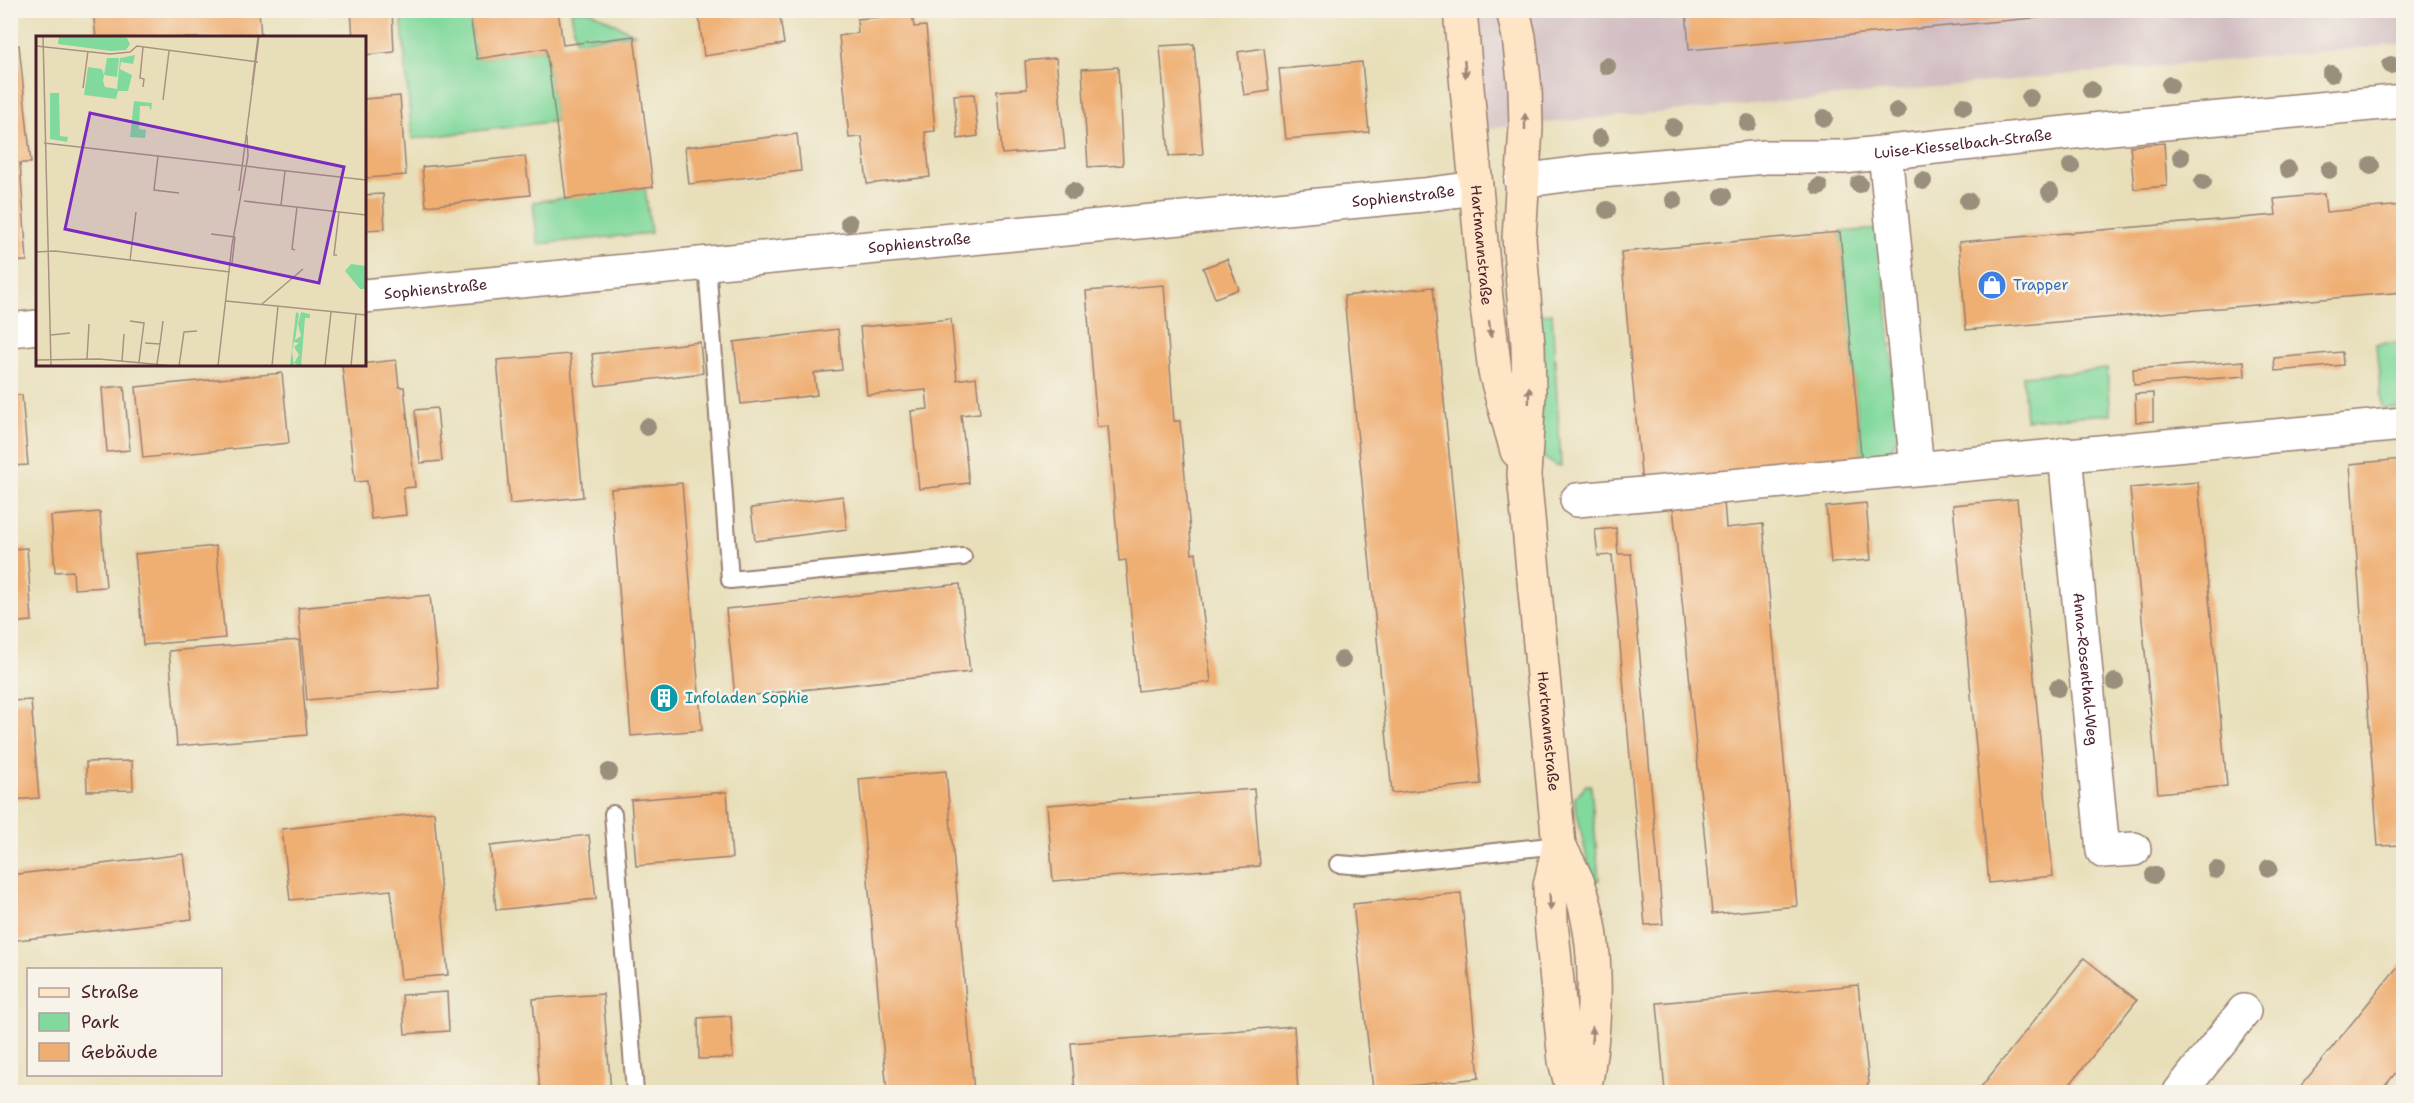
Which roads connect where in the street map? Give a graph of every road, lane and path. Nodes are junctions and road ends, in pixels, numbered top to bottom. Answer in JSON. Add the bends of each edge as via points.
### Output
{"nodes":[{"id":1,"x":1460,"y":10,"type":"edge"},
{"id":2,"x":1513,"y":10,"type":"edge"},
{"id":3,"x":2403,"y":101,"type":"edge"},
{"id":4,"x":1885,"y":153,"type":"junction"},
{"id":5,"x":1521,"y":181,"type":"junction"},
{"id":6,"x":1476,"y":188,"type":"junction"},
{"id":7,"x":707,"y":263,"type":"junction"},
{"id":8,"x":366,"y":296,"type":"edge"},
{"id":9,"x":36,"y":327,"type":"edge"},
{"id":10,"x":10,"y":330,"type":"edge"},
{"id":11,"x":2403,"y":424,"type":"edge"},
{"id":12,"x":2065,"y":454,"type":"junction"},
{"id":13,"x":1917,"y":468,"type":"junction"},
{"id":14,"x":1524,"y":475,"type":"junction"},
{"id":15,"x":1577,"y":500,"type":"dead end"},
{"id":16,"x":963,"y":557,"type":"dead end"},
{"id":17,"x":614,"y":814,"type":"dead end"},
{"id":18,"x":1558,"y":845,"type":"junction"},
{"id":19,"x":2134,"y":849,"type":"dead end"},
{"id":20,"x":1338,"y":864,"type":"dead end"},
{"id":21,"x":2244,"y":1011,"type":"dead end"},
{"id":22,"x":635,"y":1092,"type":"edge"},
{"id":23,"x":1573,"y":1092,"type":"edge"},
{"id":24,"x":1584,"y":1092,"type":"edge"},
{"id":25,"x":2180,"y":1092,"type":"edge"}],
"edges":[{"from":1,"to":6,"type":"street","name":"Hartmannstraße","one_way":true},
{"from":5,"to":2,"type":"street","name":"Hartmannstraße","one_way":true,"via":[[1525,88]]},
{"from":3,"to":4,"type":"street","name":"Luise-Kiesselbach-Straße"},
{"from":4,"to":5,"type":"street","name":"Luise-Kiesselbach-Straße","via":[[1754,158]]},
{"from":4,"to":13,"type":"street"},
{"from":5,"to":6,"type":"street"},
{"from":14,"to":5,"type":"street","name":"Hartmannstraße","one_way":true,"via":[[1529,395],[1519,238]]},
{"from":6,"to":7,"type":"street","name":"Sophienstraße"},
{"from":6,"to":14,"type":"street","name":"Hartmannstraße","one_way":true,"via":[[1495,372]]},
{"from":7,"to":8,"type":"street","name":"Sophienstraße"},
{"from":7,"to":16,"type":"lane","via":[[730,580]]},
{"from":9,"to":10,"type":"street"},
{"from":11,"to":12,"type":"street"},
{"from":12,"to":13,"type":"street"},
{"from":12,"to":19,"type":"street","name":"Anna-Rosenthal-Weg","via":[[2103,851]]},
{"from":13,"to":15,"type":"street"},
{"from":14,"to":18,"type":"street","name":"Hartmannstraße"},
{"from":17,"to":22,"type":"lane"},
{"from":18,"to":20,"type":"lane","via":[[1365,866]]},
{"from":18,"to":23,"type":"street","name":"Hartmannstraße","one_way":true,"via":[[1550,886],[1551,922],[1565,1061]]},
{"from":24,"to":18,"type":"street","name":"Hartmannstraße","one_way":true,"via":[[1591,1057],[1592,958],[1579,886]]},
{"from":21,"to":25,"type":"street"}]}
